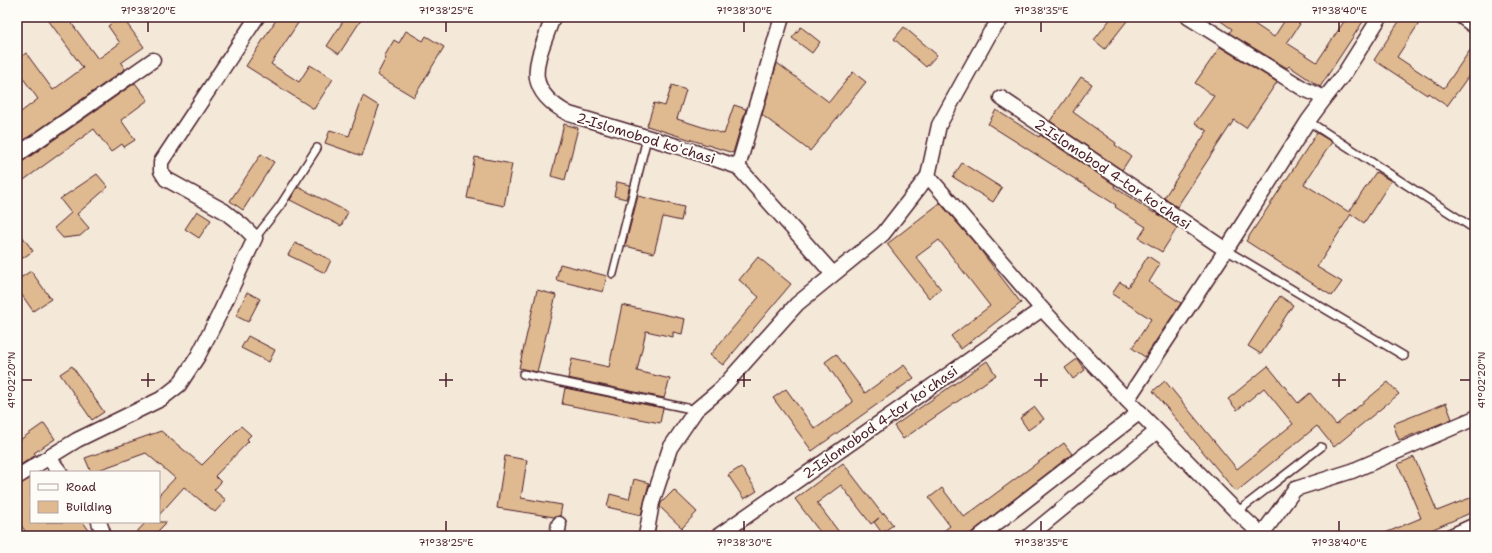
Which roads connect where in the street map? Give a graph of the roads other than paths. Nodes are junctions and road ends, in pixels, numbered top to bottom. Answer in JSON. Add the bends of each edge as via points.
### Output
{"nodes":[{"id":1,"x":257,"y":17,"type":"edge"},
{"id":2,"x":553,"y":17,"type":"edge"},
{"id":3,"x":782,"y":17,"type":"edge"},
{"id":4,"x":1003,"y":17,"type":"edge"},
{"id":5,"x":1188,"y":17,"type":"edge"},
{"id":6,"x":1380,"y":17,"type":"edge"},
{"id":7,"x":1456,"y":17,"type":"edge"},
{"id":8,"x":1475,"y":31,"type":"edge"},
{"id":9,"x":153,"y":60,"type":"dead end"},
{"id":10,"x":1001,"y":98,"type":"dead end"},
{"id":11,"x":1325,"y":98,"type":"junction"},
{"id":12,"x":1308,"y":120,"type":"junction"},
{"id":13,"x":647,"y":138,"type":"junction"},
{"id":14,"x":317,"y":148,"type":"dead end"},
{"id":15,"x":17,"y":155,"type":"edge"},
{"id":16,"x":738,"y":167,"type":"junction"},
{"id":17,"x":928,"y":176,"type":"junction"},
{"id":18,"x":1470,"y":226,"type":"dead end"},
{"id":19,"x":255,"y":238,"type":"junction"},
{"id":20,"x":1226,"y":250,"type":"junction"},
{"id":21,"x":613,"y":274,"type":"dead end"},
{"id":22,"x":833,"y":274,"type":"junction"},
{"id":23,"x":1042,"y":309,"type":"junction"},
{"id":24,"x":1404,"y":356,"type":"dead end"},
{"id":25,"x":523,"y":374,"type":"dead end"},
{"id":26,"x":1127,"y":400,"type":"junction"},
{"id":27,"x":696,"y":410,"type":"junction"},
{"id":28,"x":1140,"y":412,"type":"junction"},
{"id":29,"x":1475,"y":418,"type":"edge"},
{"id":30,"x":1157,"y":431,"type":"junction"},
{"id":31,"x":1321,"y":447,"type":"dead end"},
{"id":32,"x":49,"y":458,"type":"junction"},
{"id":33,"x":59,"y":471,"type":"edge"},
{"id":34,"x":17,"y":477,"type":"edge"},
{"id":35,"x":1237,"y":512,"type":"junction"},
{"id":36,"x":99,"y":523,"type":"edge"},
{"id":37,"x":1475,"y":525,"type":"edge"},
{"id":38,"x":1263,"y":535,"type":"edge"},
{"id":39,"x":103,"y":536,"type":"edge"},
{"id":40,"x":646,"y":536,"type":"edge"},
{"id":41,"x":718,"y":536,"type":"edge"},
{"id":42,"x":980,"y":536,"type":"edge"},
{"id":43,"x":1029,"y":536,"type":"edge"},
{"id":44,"x":1450,"y":536,"type":"edge"}],
"edges":[{"from":1,"to":19,"type":"street","via":[[161,162],[161,171],[166,179],[224,211]]},
{"from":2,"to":13,"type":"street","name":"2-Islomobod koʻchasi","via":[[536,64],[537,83],[546,99],[569,114]]},
{"from":3,"to":16,"type":"street"},
{"from":4,"to":17,"type":"street","via":[[990,33],[939,124]]},
{"from":5,"to":11,"type":"street","via":[[1287,79]]},
{"from":6,"to":11,"type":"street","via":[[1344,74]]},
{"from":7,"to":8,"type":"lane"},
{"from":9,"to":15,"type":"street"},
{"from":10,"to":20,"type":"street","name":"2-Islomobod 4-tor koʻchasi"},
{"from":11,"to":12,"type":"street"},
{"from":12,"to":18,"type":"lane"},
{"from":12,"to":20,"type":"street"},
{"from":13,"to":16,"type":"street","name":"2-Islomobod koʻchasi"},
{"from":13,"to":21,"type":"lane"},
{"from":14,"to":19,"type":"lane","via":[[280,206]]},
{"from":16,"to":22,"type":"street"},
{"from":17,"to":22,"type":"street","via":[[883,234]]},
{"from":17,"to":23,"type":"street"},
{"from":19,"to":32,"type":"street","via":[[216,322],[179,385],[161,399],[78,440]]},
{"from":20,"to":24,"type":"lane"},
{"from":20,"to":26,"type":"street"},
{"from":22,"to":27,"type":"street","via":[[797,304],[722,388]]},
{"from":23,"to":26,"type":"street"},
{"from":23,"to":41,"type":"street","name":"2-Islomobod 4-tor koʻchasi"},
{"from":25,"to":27,"type":"lane"},
{"from":26,"to":28,"type":"street"},
{"from":27,"to":40,"type":"street","via":[[670,448],[652,503]]},
{"from":28,"to":30,"type":"street"},
{"from":28,"to":42,"type":"street"},
{"from":29,"to":38,"type":"street","via":[[1352,471],[1295,489]]},
{"from":30,"to":35,"type":"street"},
{"from":30,"to":43,"type":"street"},
{"from":31,"to":35,"type":"lane"},
{"from":32,"to":33,"type":"street"},
{"from":32,"to":34,"type":"street"},
{"from":35,"to":38,"type":"street"},
{"from":36,"to":39,"type":"street"},
{"from":37,"to":44,"type":"street"}]}
